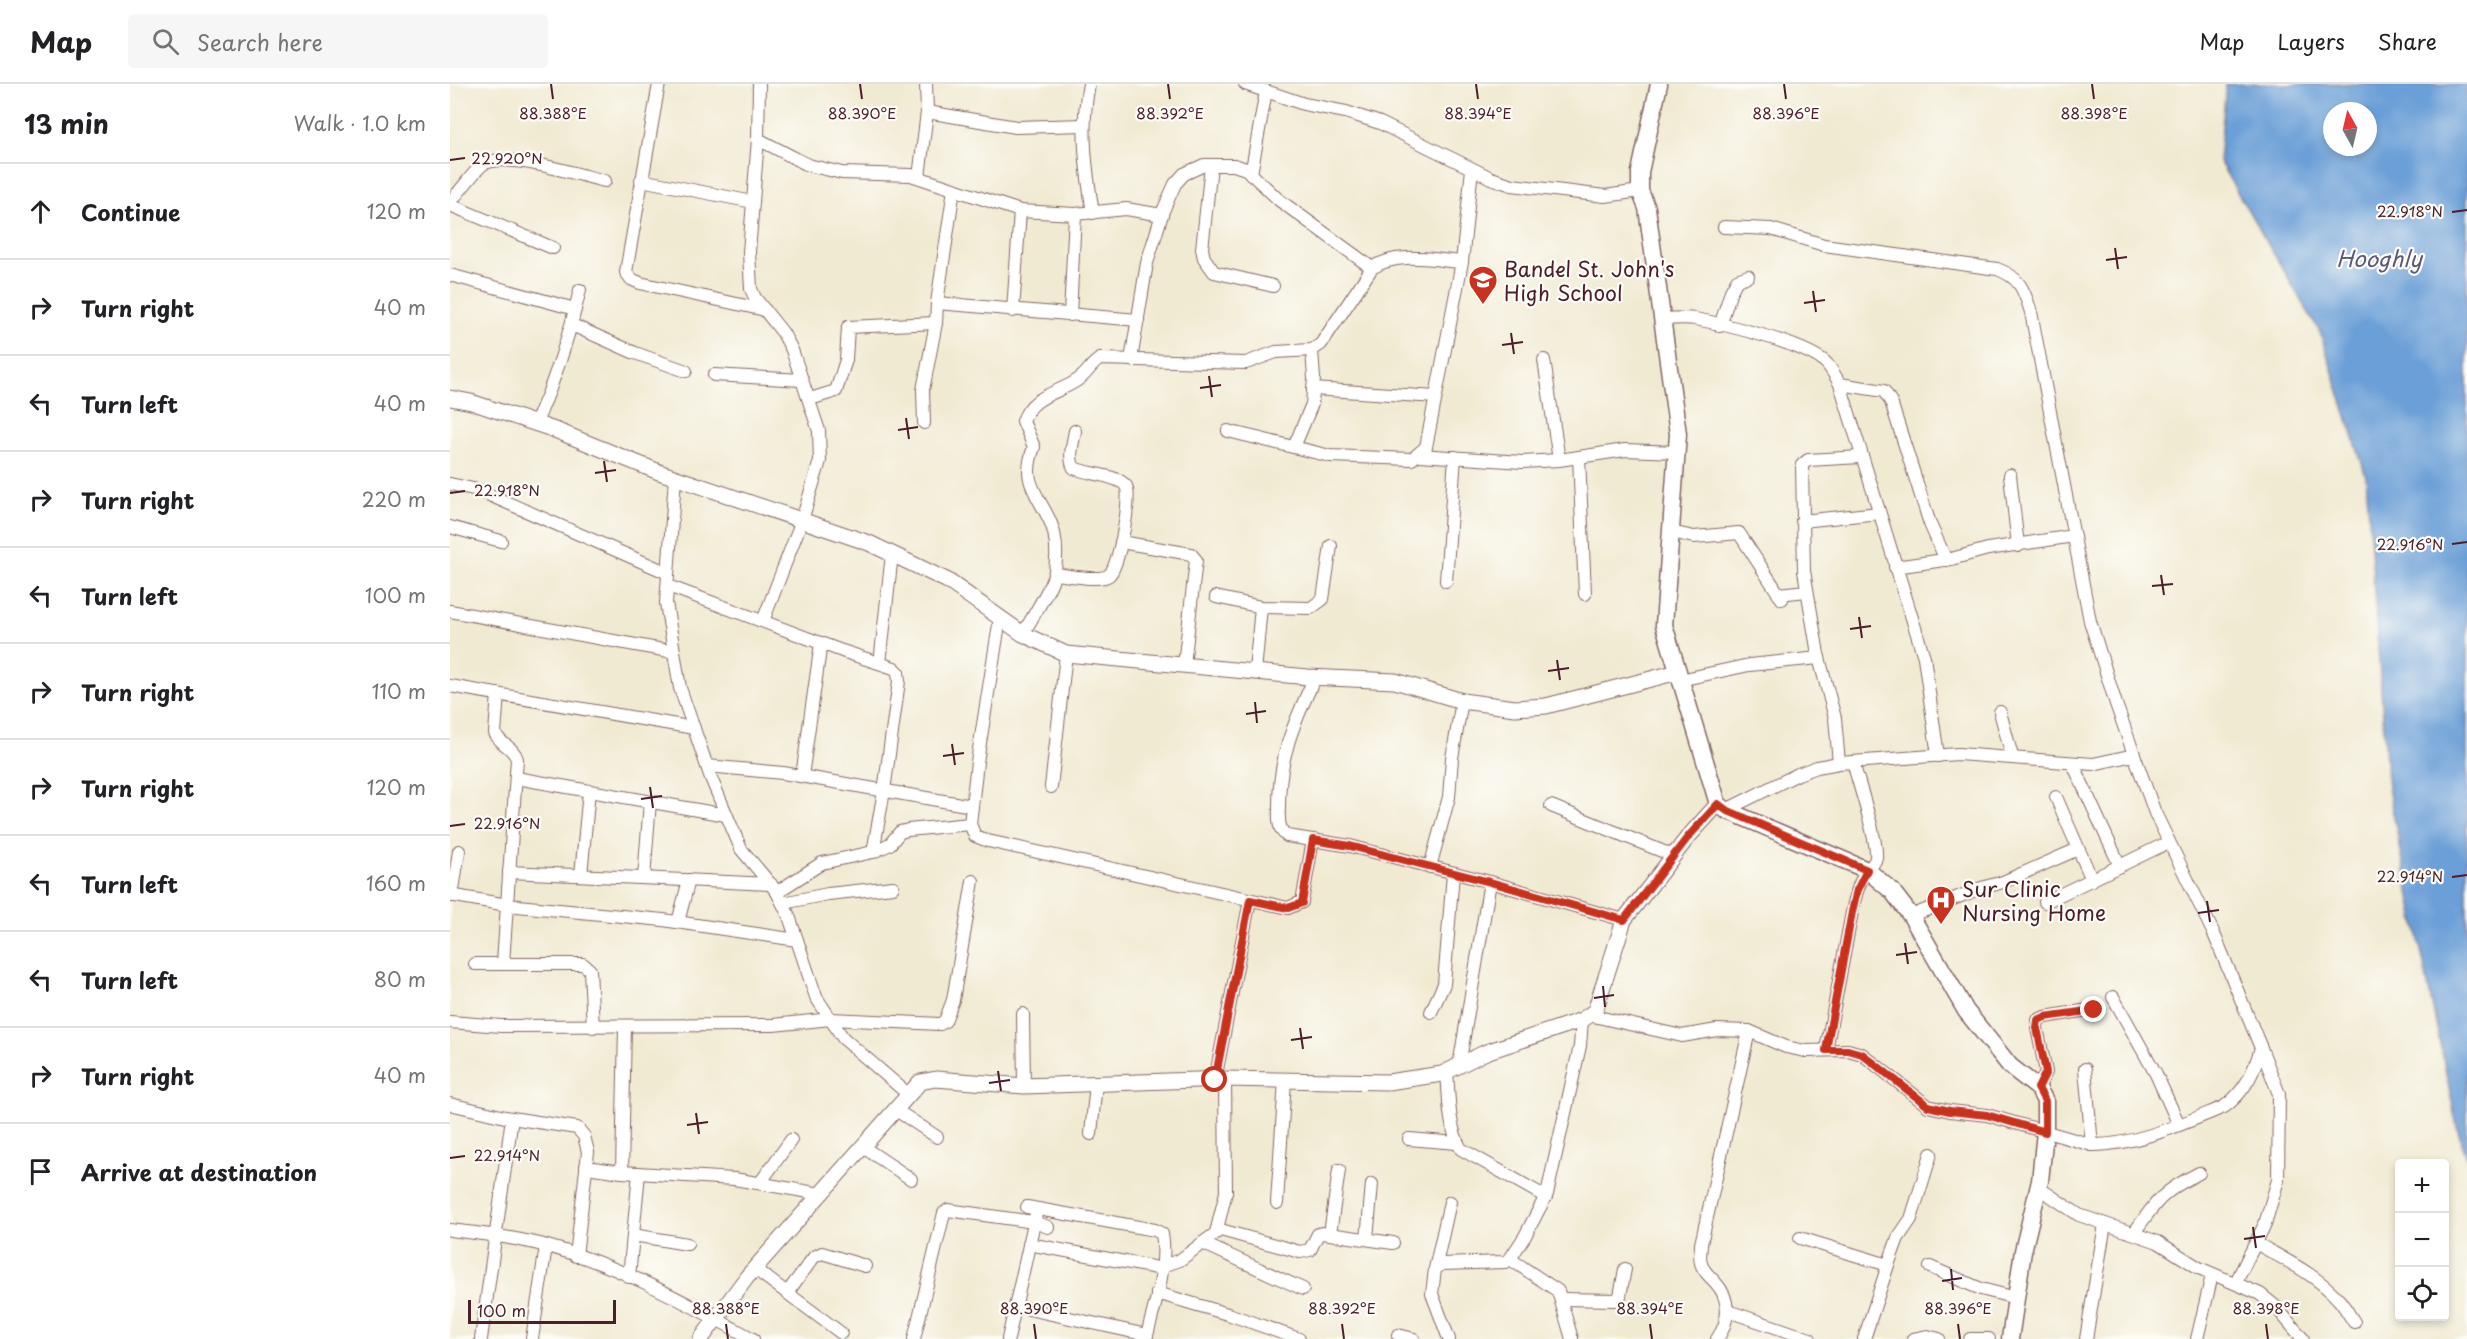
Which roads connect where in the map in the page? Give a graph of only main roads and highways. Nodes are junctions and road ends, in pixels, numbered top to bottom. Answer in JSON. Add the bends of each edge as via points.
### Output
{"nodes":[{"id":1,"x":1659,"y":84,"type":"edge"},
{"id":2,"x":2010,"y":1339,"type":"edge"}],
"edges":[{"from":1,"to":2,"type":"main road","via":[[1640,172],[1640,191],[1647,208],[1678,434],[1664,626],[1722,807],[1867,870],[1892,891],[1911,916],[1966,1011],[2010,1066],[2038,1088],[2045,1101],[2039,1188],[2025,1241]]}]}
